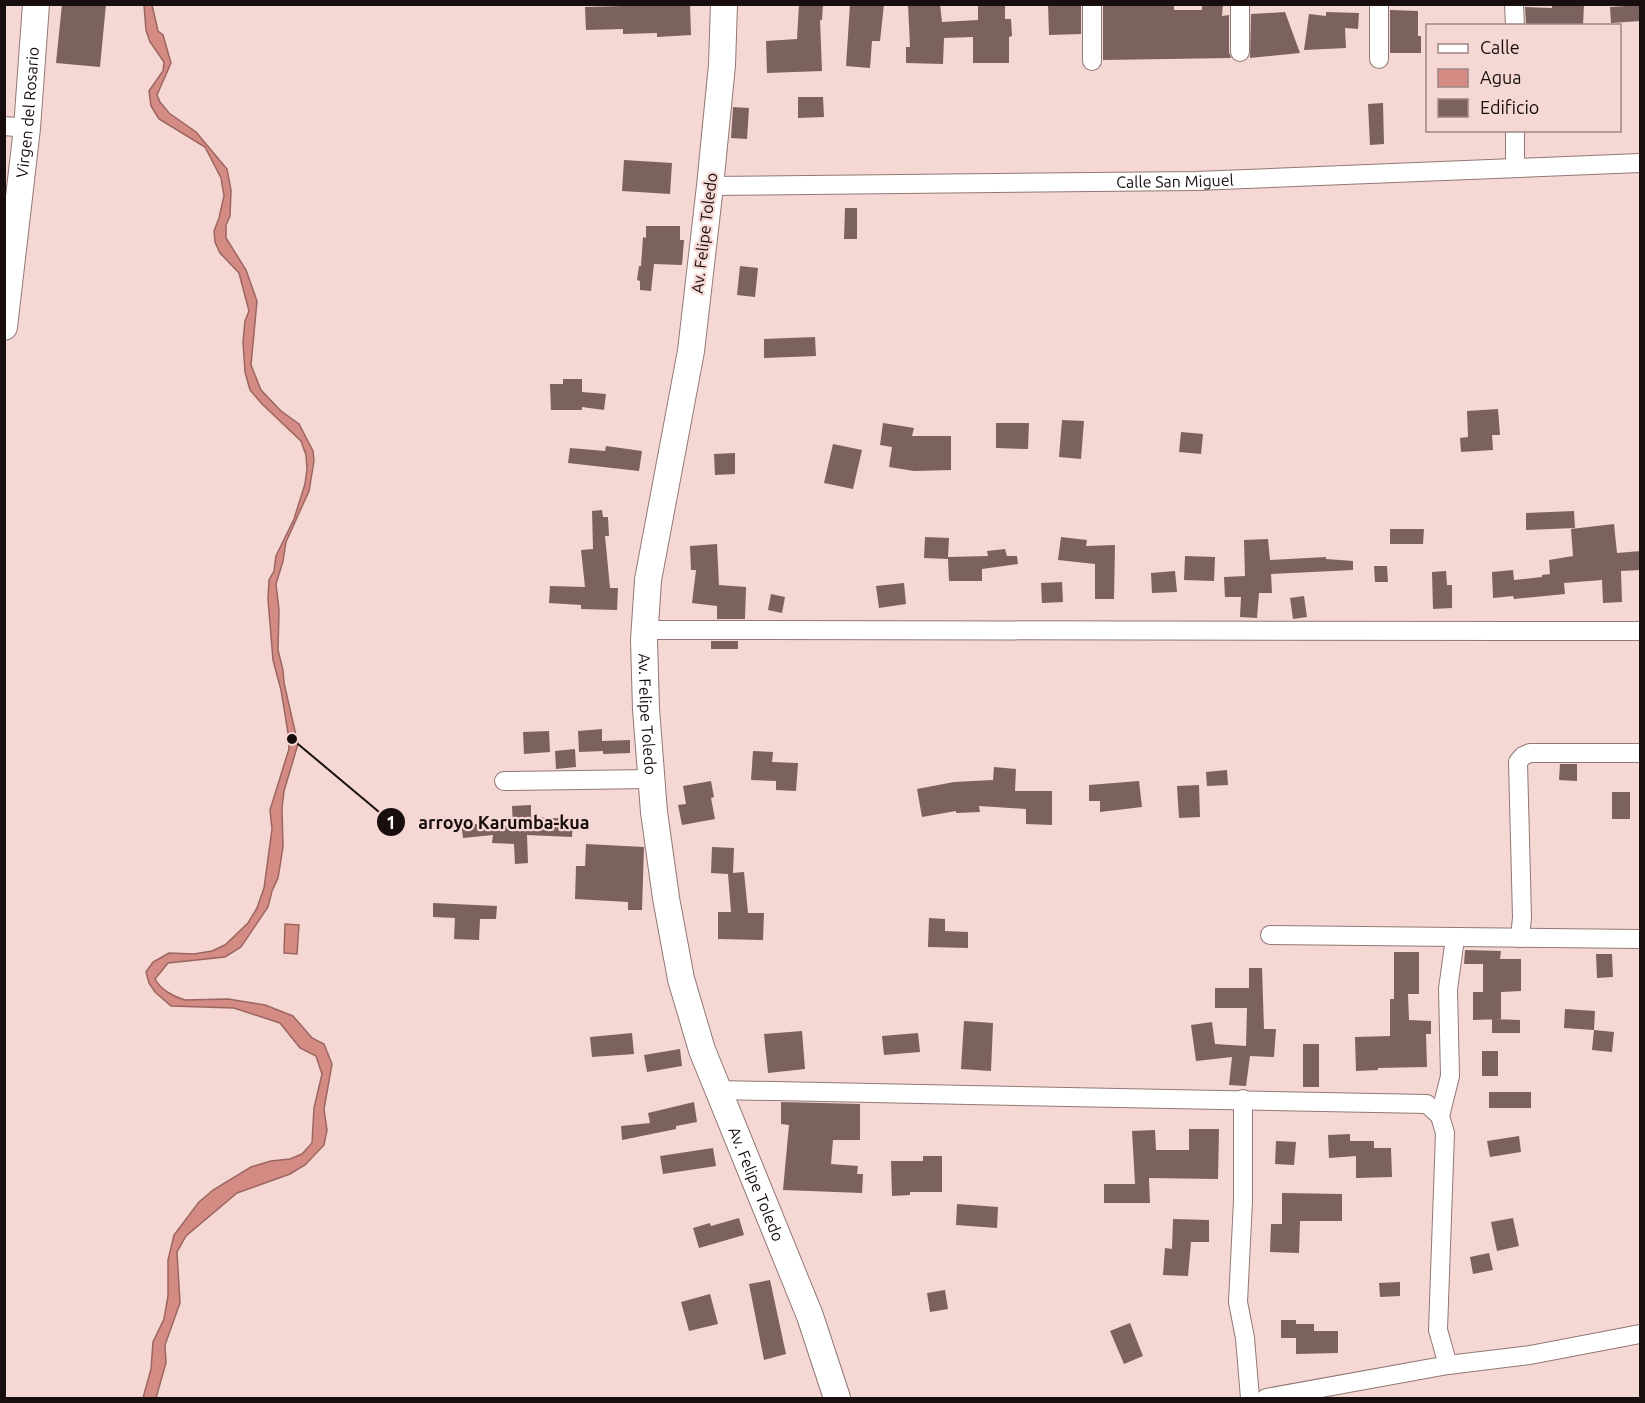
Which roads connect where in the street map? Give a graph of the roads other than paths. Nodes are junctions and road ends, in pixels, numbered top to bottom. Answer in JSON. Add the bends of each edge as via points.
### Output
{"nodes":[{"id":1,"x":36,"y":4,"type":"edge"},
{"id":2,"x":724,"y":4,"type":"edge"},
{"id":3,"x":1092,"y":4,"type":"edge"},
{"id":4,"x":1240,"y":4,"type":"edge"},
{"id":5,"x":1379,"y":4,"type":"edge"},
{"id":6,"x":1514,"y":4,"type":"edge"},
{"id":7,"x":1515,"y":24,"type":"edge"},
{"id":8,"x":1240,"y":52,"type":"dead end"},
{"id":9,"x":1379,"y":59,"type":"dead end"},
{"id":10,"x":1092,"y":61,"type":"dead end"},
{"id":11,"x":16,"y":127,"type":"edge"},
{"id":12,"x":1515,"y":132,"type":"edge"},
{"id":13,"x":1641,"y":163,"type":"edge"},
{"id":14,"x":1515,"y":168,"type":"junction"},
{"id":15,"x":710,"y":186,"type":"junction"},
{"id":16,"x":5,"y":322,"type":"edge"},
{"id":17,"x":4,"y":327,"type":"edge"},
{"id":18,"x":644,"y":630,"type":"junction"},
{"id":19,"x":1641,"y":631,"type":"edge"},
{"id":20,"x":1641,"y":753,"type":"edge"},
{"id":21,"x":651,"y":779,"type":"junction"},
{"id":22,"x":504,"y":781,"type":"dead end"},
{"id":23,"x":1270,"y":936,"type":"dead end"},
{"id":24,"x":1455,"y":938,"type":"junction"},
{"id":25,"x":1520,"y":938,"type":"junction"},
{"id":26,"x":1641,"y":939,"type":"edge"},
{"id":27,"x":718,"y":1090,"type":"junction"},
{"id":28,"x":1243,"y":1100,"type":"junction"},
{"id":29,"x":1440,"y":1116,"type":"junction"},
{"id":30,"x":1641,"y":1334,"type":"edge"},
{"id":31,"x":1448,"y":1365,"type":"junction"},
{"id":32,"x":837,"y":1398,"type":"edge"},
{"id":33,"x":1250,"y":1398,"type":"edge"},
{"id":34,"x":1266,"y":1398,"type":"edge"}],
"edges":[{"from":1,"to":11,"type":"main road","name":"Virgen del Rosario"},
{"from":2,"to":15,"type":"main road","name":"Av. Felipe Toledo"},
{"from":3,"to":10,"type":"street"},
{"from":4,"to":8,"type":"street"},
{"from":5,"to":9,"type":"street"},
{"from":6,"to":7,"type":"street"},
{"from":11,"to":16,"type":"main road","name":"Virgen del Rosario"},
{"from":12,"to":14,"type":"street"},
{"from":13,"to":14,"type":"street","name":"Calle San Miguel"},
{"from":14,"to":15,"type":"street","name":"Calle San Miguel","via":[[1196,181]]},
{"from":15,"to":18,"type":"main road","name":"Av. Felipe Toledo","via":[[691,351],[648,580]]},
{"from":16,"to":17,"type":"main road","name":"Virgen del Rosario"},
{"from":18,"to":19,"type":"street"},
{"from":18,"to":21,"type":"main road","name":"Av. Felipe Toledo"},
{"from":20,"to":25,"type":"street","via":[[1530,753],[1518,762]]},
{"from":21,"to":22,"type":"street"},
{"from":21,"to":27,"type":"main road","name":"Av. Felipe Toledo","via":[[681,979]]},
{"from":23,"to":24,"type":"street"},
{"from":24,"to":25,"type":"street"},
{"from":24,"to":29,"type":"street","via":[[1448,989],[1450,1076]]},
{"from":25,"to":26,"type":"street"},
{"from":27,"to":28,"type":"street"},
{"from":27,"to":32,"type":"main road","name":"Av. Felipe Toledo","via":[[810,1316]]},
{"from":28,"to":29,"type":"street","via":[[1427,1104]]},
{"from":28,"to":33,"type":"street","via":[[1244,1201],[1238,1302]]},
{"from":29,"to":31,"type":"street","via":[[1445,1132],[1438,1330]]},
{"from":30,"to":31,"type":"street","via":[[1530,1355]]},
{"from":31,"to":34,"type":"street"}]}
